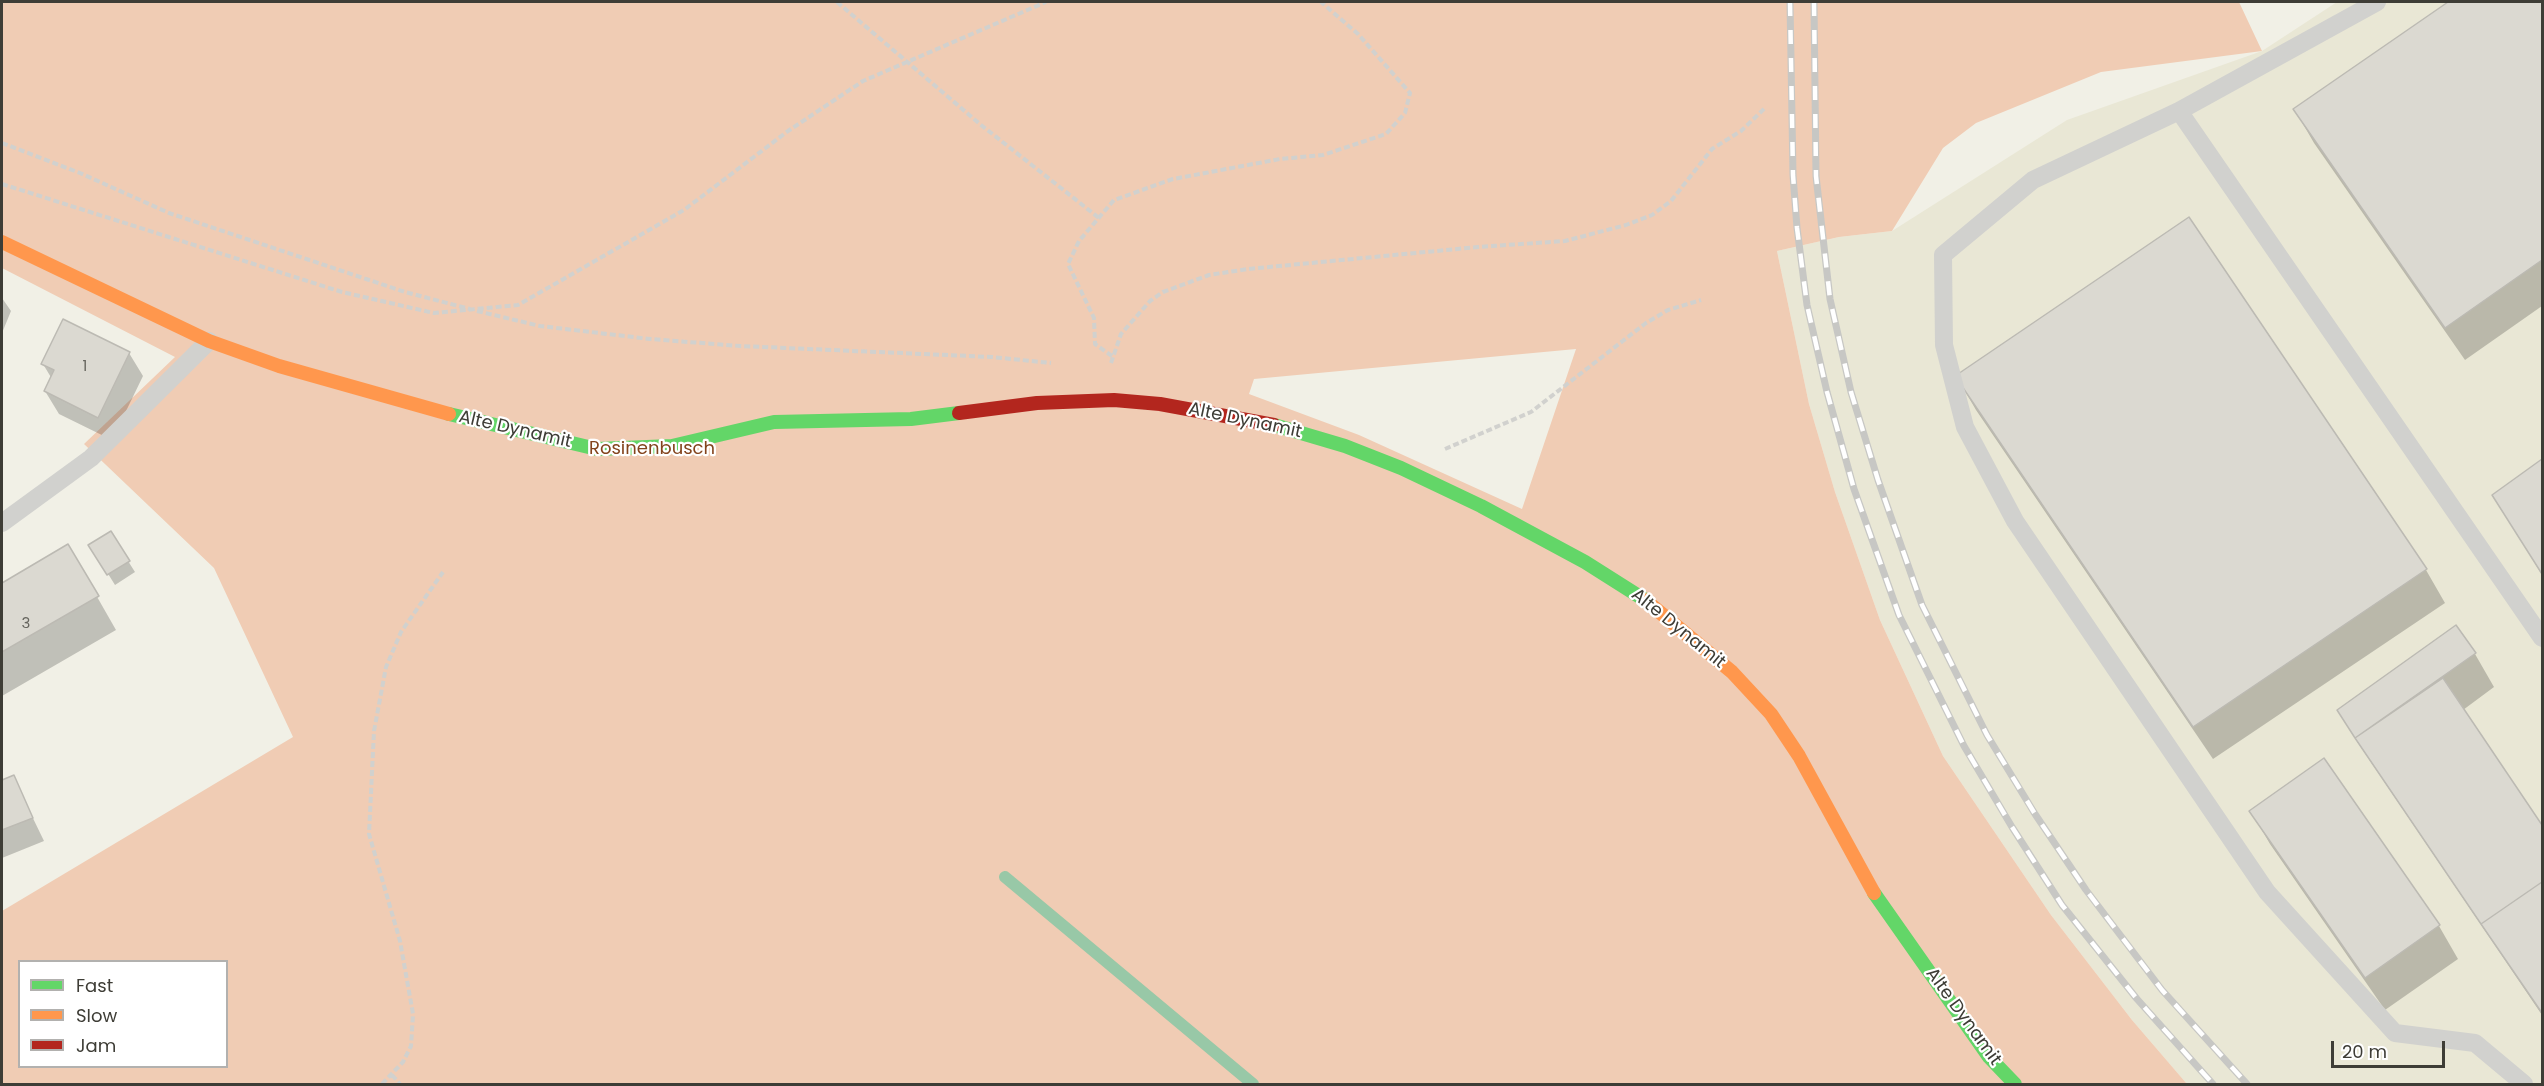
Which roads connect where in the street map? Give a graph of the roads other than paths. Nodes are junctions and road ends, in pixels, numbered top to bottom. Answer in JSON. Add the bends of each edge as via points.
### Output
{"nodes":[{"id":1,"x":2377,"y":2,"type":"edge"},
{"id":2,"x":2179,"y":111,"type":"junction"},
{"id":3,"x":2,"y":242,"type":"edge"},
{"id":4,"x":208,"y":341,"type":"junction"},
{"id":5,"x":2,"y":524,"type":"edge"},
{"id":6,"x":2542,"y":638,"type":"edge"},
{"id":7,"x":2015,"y":1084,"type":"edge"},
{"id":8,"x":2524,"y":1084,"type":"edge"}],
"edges":[{"from":1,"to":2,"type":"lane"},
{"from":2,"to":6,"type":"lane"},
{"from":2,"to":8,"type":"lane","via":[[2033,180],[1943,255],[1944,345],[1965,428],[2016,521],[2267,892],[2395,1033],[2475,1043]]},
{"from":3,"to":4,"type":"street","name":"Alte Dynamit"},
{"from":4,"to":5,"type":"lane","via":[[91,458]]},
{"from":4,"to":7,"type":"street","name":"Alte Dynamit","via":[[346,387],[597,449],[672,446],[774,422],[911,419],[1037,404],[1114,400],[1261,421],[1345,446],[1401,468],[1482,506],[1594,568],[1647,601],[1732,672],[1771,714],[1799,756],[1877,899],[1989,1057]]}]}
